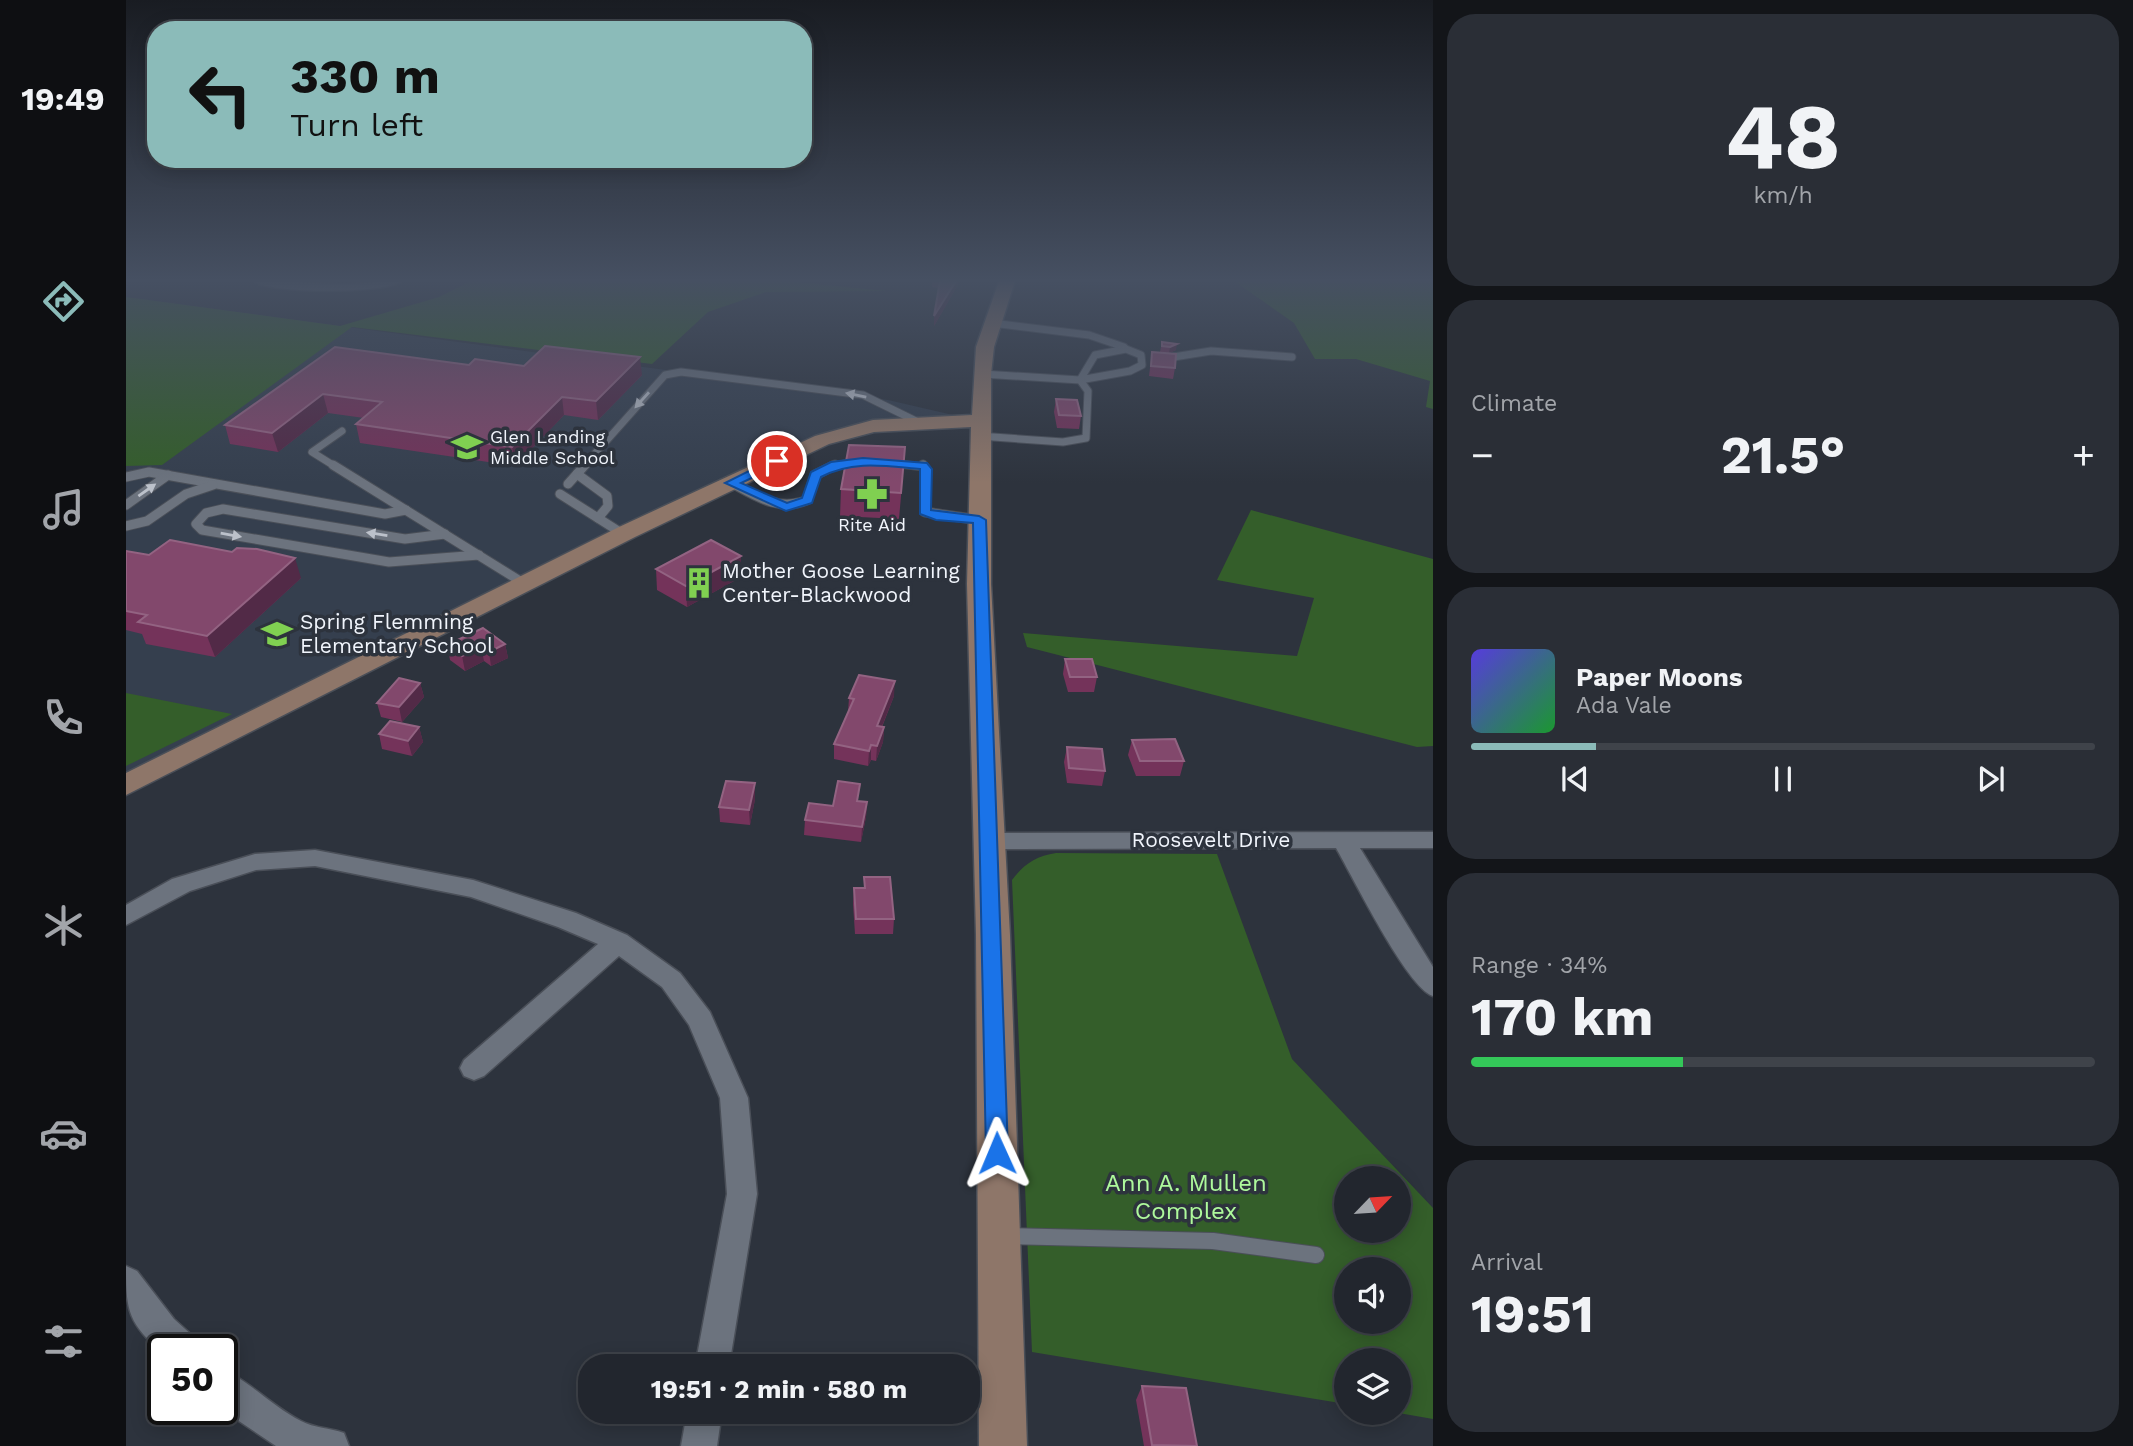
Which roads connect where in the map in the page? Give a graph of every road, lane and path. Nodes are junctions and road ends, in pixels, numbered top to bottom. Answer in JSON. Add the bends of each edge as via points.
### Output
{"nodes":[{"id":1,"x":987,"y":348,"type":"edge"},
{"id":2,"x":1126,"y":349,"type":"joint"},
{"id":3,"x":1141,"y":355,"type":"junction"},
{"id":4,"x":1292,"y":357,"type":"dead end"},
{"id":5,"x":982,"y":373,"type":"junction"},
{"id":6,"x":1080,"y":380,"type":"junction"},
{"id":7,"x":918,"y":422,"type":"junction"},
{"id":8,"x":979,"y":428,"type":"junction"},
{"id":9,"x":342,"y":430,"type":"dead end"},
{"id":10,"x":863,"y":461,"type":"edge"},
{"id":11,"x":875,"y":462,"type":"edge"},
{"id":12,"x":577,"y":474,"type":"junction"},
{"id":13,"x":168,"y":475,"type":"junction"},
{"id":14,"x":126,"y":477,"type":"edge"},
{"id":15,"x":732,"y":483,"type":"junction"},
{"id":16,"x":568,"y":484,"type":"dead end"},
{"id":17,"x":213,"y":485,"type":"junction"},
{"id":18,"x":560,"y":495,"type":"dead end"},
{"id":19,"x":126,"y":505,"type":"edge"},
{"id":20,"x":406,"y":510,"type":"junction"},
{"id":21,"x":597,"y":518,"type":"junction"},
{"id":22,"x":979,"y":520,"type":"junction"},
{"id":23,"x":126,"y":526,"type":"edge"},
{"id":24,"x":445,"y":534,"type":"junction"},
{"id":25,"x":623,"y":534,"type":"junction"},
{"id":26,"x":478,"y":555,"type":"junction"},
{"id":27,"x":525,"y":584,"type":"junction"},
{"id":28,"x":126,"y":785,"type":"edge"},
{"id":29,"x":1343,"y":840,"type":"junction"},
{"id":30,"x":1433,"y":840,"type":"edge"},
{"id":31,"x":989,"y":841,"type":"junction"},
{"id":32,"x":126,"y":916,"type":"edge"},
{"id":33,"x":618,"y":942,"type":"junction"},
{"id":34,"x":1433,"y":986,"type":"edge"},
{"id":35,"x":474,"y":1068,"type":"dead end"},
{"id":36,"x":999,"y":1236,"type":"junction"},
{"id":37,"x":1316,"y":1255,"type":"dead end"},
{"id":38,"x":126,"y":1282,"type":"edge"},
{"id":39,"x":165,"y":1334,"type":"edge"},
{"id":40,"x":714,"y":1354,"type":"edge"},
{"id":41,"x":238,"y":1400,"type":"edge"},
{"id":42,"x":703,"y":1424,"type":"edge"},
{"id":43,"x":294,"y":1442,"type":"edge"},
{"id":44,"x":331,"y":1446,"type":"edge"},
{"id":45,"x":699,"y":1446,"type":"edge"},
{"id":46,"x":1003,"y":1446,"type":"edge"}],
"edges":[{"from":1,"to":5,"type":"main road"},
{"from":2,"to":3,"type":"lane"},
{"from":2,"to":6,"type":"lane","via":[[1095,355]]},
{"from":3,"to":4,"type":"lane","via":[[1169,359],[1212,351]]},
{"from":3,"to":6,"type":"lane","via":[[1142,365],[1136,369]]},
{"from":5,"to":6,"type":"lane"},
{"from":5,"to":8,"type":"main road"},
{"from":6,"to":8,"type":"lane","via":[[1088,391],[1086,438],[1063,442]]},
{"from":7,"to":8,"type":"main road"},
{"from":7,"to":12,"type":"lane","one_way":true,"via":[[863,395],[673,373],[664,375]]},
{"from":7,"to":15,"type":"main road","via":[[841,433]]},
{"from":8,"to":22,"type":"main road"},
{"from":9,"to":20,"type":"lane","via":[[312,452]]},
{"from":10,"to":15,"type":"lane","via":[[822,470],[815,475],[807,500],[797,506],[777,504]]},
{"from":11,"to":22,"type":"lane","via":[[923,466],[925,512]]},
{"from":12,"to":16,"type":"lane"},
{"from":12,"to":21,"type":"lane","via":[[607,496],[608,506]]},
{"from":13,"to":14,"type":"lane","via":[[145,472]]},
{"from":13,"to":17,"type":"lane"},
{"from":19,"to":13,"type":"lane","one_way":true},
{"from":15,"to":25,"type":"main road"},
{"from":17,"to":20,"type":"lane","via":[[384,514]]},
{"from":17,"to":23,"type":"lane","via":[[186,494],[147,521]]},
{"from":18,"to":21,"type":"lane"},
{"from":20,"to":24,"type":"lane"},
{"from":21,"to":25,"type":"lane"},
{"from":22,"to":31,"type":"main road"},
{"from":24,"to":26,"type":"lane"},
{"from":24,"to":26,"type":"lane","one_way":true,"via":[[405,539],[223,509],[206,513],[196,524],[202,530],[389,562]]},
{"from":25,"to":27,"type":"main road"},
{"from":26,"to":27,"type":"lane"},
{"from":27,"to":28,"type":"main road"},
{"from":29,"to":30,"type":"street","name":"Roosevelt Drive"},
{"from":29,"to":31,"type":"street","name":"Roosevelt Drive"},
{"from":29,"to":34,"type":"street"},
{"from":31,"to":36,"type":"main road"},
{"from":32,"to":33,"type":"street","via":[[181,885],[255,862],[316,858],[473,889]]},
{"from":33,"to":35,"type":"street"},
{"from":33,"to":40,"type":"street","via":[[671,981],[699,1020],[734,1098],[742,1194]]},
{"from":36,"to":37,"type":"lane","via":[[1213,1241]]},
{"from":36,"to":46,"type":"main road"},
{"from":38,"to":39,"type":"street"},
{"from":41,"to":43,"type":"street"},
{"from":42,"to":45,"type":"street"},
{"from":43,"to":44,"type":"street"}]}
